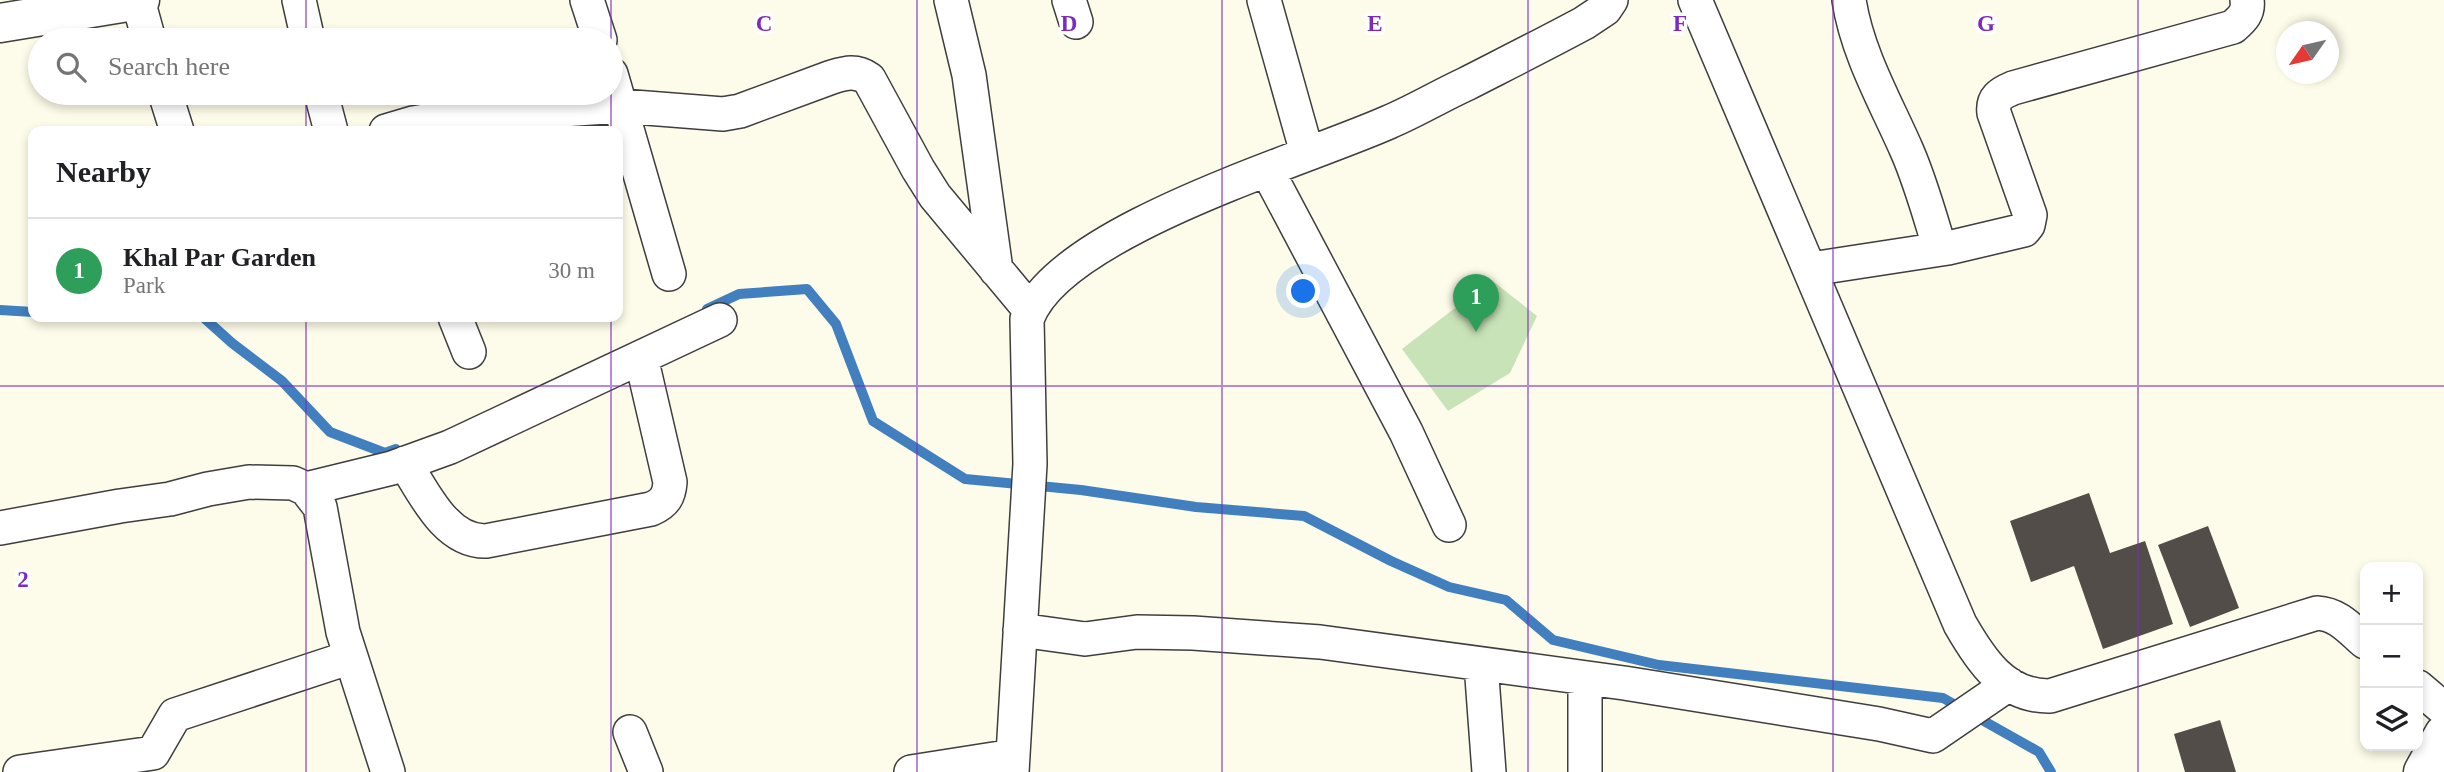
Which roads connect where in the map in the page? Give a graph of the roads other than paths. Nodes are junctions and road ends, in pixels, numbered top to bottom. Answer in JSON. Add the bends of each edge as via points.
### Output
{"nodes":[{"id":1,"x":139,"y":0,"type":"edge"},
{"id":2,"x":299,"y":0,"type":"edge"},
{"id":3,"x":587,"y":0,"type":"edge"},
{"id":4,"x":951,"y":0,"type":"edge"},
{"id":5,"x":1264,"y":0,"type":"edge"},
{"id":6,"x":1611,"y":0,"type":"edge"},
{"id":7,"x":1695,"y":0,"type":"edge"},
{"id":8,"x":1849,"y":0,"type":"edge"},
{"id":9,"x":2247,"y":0,"type":"edge"},
{"id":10,"x":0,"y":23,"type":"edge"},
{"id":11,"x":146,"y":28,"type":"edge"},
{"id":12,"x":305,"y":28,"type":"edge"},
{"id":13,"x":596,"y":28,"type":"edge"},
{"id":14,"x":169,"y":105,"type":"edge"},
{"id":15,"x":324,"y":105,"type":"edge"},
{"id":16,"x":621,"y":106,"type":"junction"},
{"id":17,"x":175,"y":126,"type":"edge"},
{"id":18,"x":330,"y":126,"type":"edge"},
{"id":19,"x":403,"y":126,"type":"edge"},
{"id":20,"x":1307,"y":153,"type":"junction"},
{"id":21,"x":1267,"y":170,"type":"junction"},
{"id":22,"x":1940,"y":249,"type":"junction"},
{"id":23,"x":1811,"y":269,"type":"junction"},
{"id":24,"x":996,"y":270,"type":"junction"},
{"id":25,"x":669,"y":274,"type":"dead end"},
{"id":26,"x":1030,"y":310,"type":"junction"},
{"id":27,"x":720,"y":320,"type":"dead end"},
{"id":28,"x":457,"y":322,"type":"edge"},
{"id":29,"x":470,"y":352,"type":"dead end"},
{"id":30,"x":641,"y":357,"type":"junction"},
{"id":31,"x":405,"y":463,"type":"junction"},
{"id":32,"x":306,"y":489,"type":"junction"},
{"id":33,"x":1449,"y":526,"type":"dead end"},
{"id":34,"x":0,"y":528,"type":"edge"},
{"id":35,"x":1020,"y":630,"type":"junction"},
{"id":36,"x":2360,"y":638,"type":"edge"},
{"id":37,"x":351,"y":657,"type":"junction"},
{"id":38,"x":1481,"y":664,"type":"junction"},
{"id":39,"x":1585,"y":678,"type":"junction"},
{"id":40,"x":2009,"y":684,"type":"junction"},
{"id":41,"x":2419,"y":688,"type":"edge"},
{"id":42,"x":2444,"y":709,"type":"edge"},
{"id":43,"x":631,"y":732,"type":"dead end"},
{"id":44,"x":2444,"y":734,"type":"edge"},
{"id":45,"x":1012,"y":764,"type":"edge"},
{"id":46,"x":20,"y":772,"type":"edge"},
{"id":47,"x":388,"y":772,"type":"edge"},
{"id":48,"x":646,"y":772,"type":"edge"},
{"id":49,"x":911,"y":772,"type":"edge"},
{"id":50,"x":1489,"y":772,"type":"edge"},
{"id":51,"x":1586,"y":772,"type":"edge"},
{"id":52,"x":2423,"y":772,"type":"edge"}],
"edges":[{"from":1,"to":10,"type":"street"},
{"from":1,"to":11,"type":"street"},
{"from":2,"to":12,"type":"street"},
{"from":3,"to":13,"type":"street"},
{"from":4,"to":24,"type":"street","via":[[969,75]]},
{"from":5,"to":20,"type":"street"},
{"from":6,"to":20,"type":"street","via":[[1605,9],[1569,31],[1390,122]]},
{"from":7,"to":23,"type":"street"},
{"from":8,"to":22,"type":"street","via":[[1873,77],[1915,172]]},
{"from":9,"to":22,"type":"street","via":[[2245,17],[2233,27],[2013,88],[1997,97],[1994,113],[2030,215],[2028,225],[2019,232]]},
{"from":14,"to":17,"type":"street"},
{"from":15,"to":18,"type":"street"},
{"from":16,"to":19,"type":"street","via":[[443,118]]},
{"from":16,"to":24,"type":"street","via":[[723,114],[832,77],[860,73],[869,79],[936,196]]},
{"from":16,"to":25,"type":"street"},
{"from":20,"to":21,"type":"street"},
{"from":21,"to":26,"type":"street","via":[[1112,239],[1054,280]]},
{"from":21,"to":33,"type":"street","via":[[1406,432]]},
{"from":22,"to":23,"type":"street"},
{"from":23,"to":40,"type":"street","via":[[1960,624],[1990,670]]},
{"from":24,"to":26,"type":"street"},
{"from":26,"to":35,"type":"street","via":[[1030,464]]},
{"from":27,"to":30,"type":"street"},
{"from":28,"to":29,"type":"street"},
{"from":30,"to":31,"type":"street","via":[[450,447]]},
{"from":30,"to":31,"type":"street","via":[[670,482],[662,504],[652,509],[473,541],[462,537],[434,509]]},
{"from":31,"to":32,"type":"street"},
{"from":32,"to":34,"type":"street","via":[[293,483],[249,482]]},
{"from":32,"to":37,"type":"street","via":[[320,507],[336,602]]},
{"from":35,"to":38,"type":"street","via":[[1085,639],[1151,632],[1295,640]]},
{"from":35,"to":45,"type":"street"},
{"from":36,"to":40,"type":"street","via":[[2338,618],[2317,614],[2050,695],[2030,695]]},
{"from":37,"to":46,"type":"street","via":[[175,715],[153,753]]},
{"from":37,"to":47,"type":"street"},
{"from":38,"to":39,"type":"street"},
{"from":38,"to":50,"type":"street"},
{"from":39,"to":40,"type":"street","via":[[1933,736]]},
{"from":39,"to":51,"type":"street"},
{"from":41,"to":42,"type":"street"},
{"from":43,"to":48,"type":"street"},
{"from":44,"to":52,"type":"street"},
{"from":45,"to":49,"type":"street"}]}
